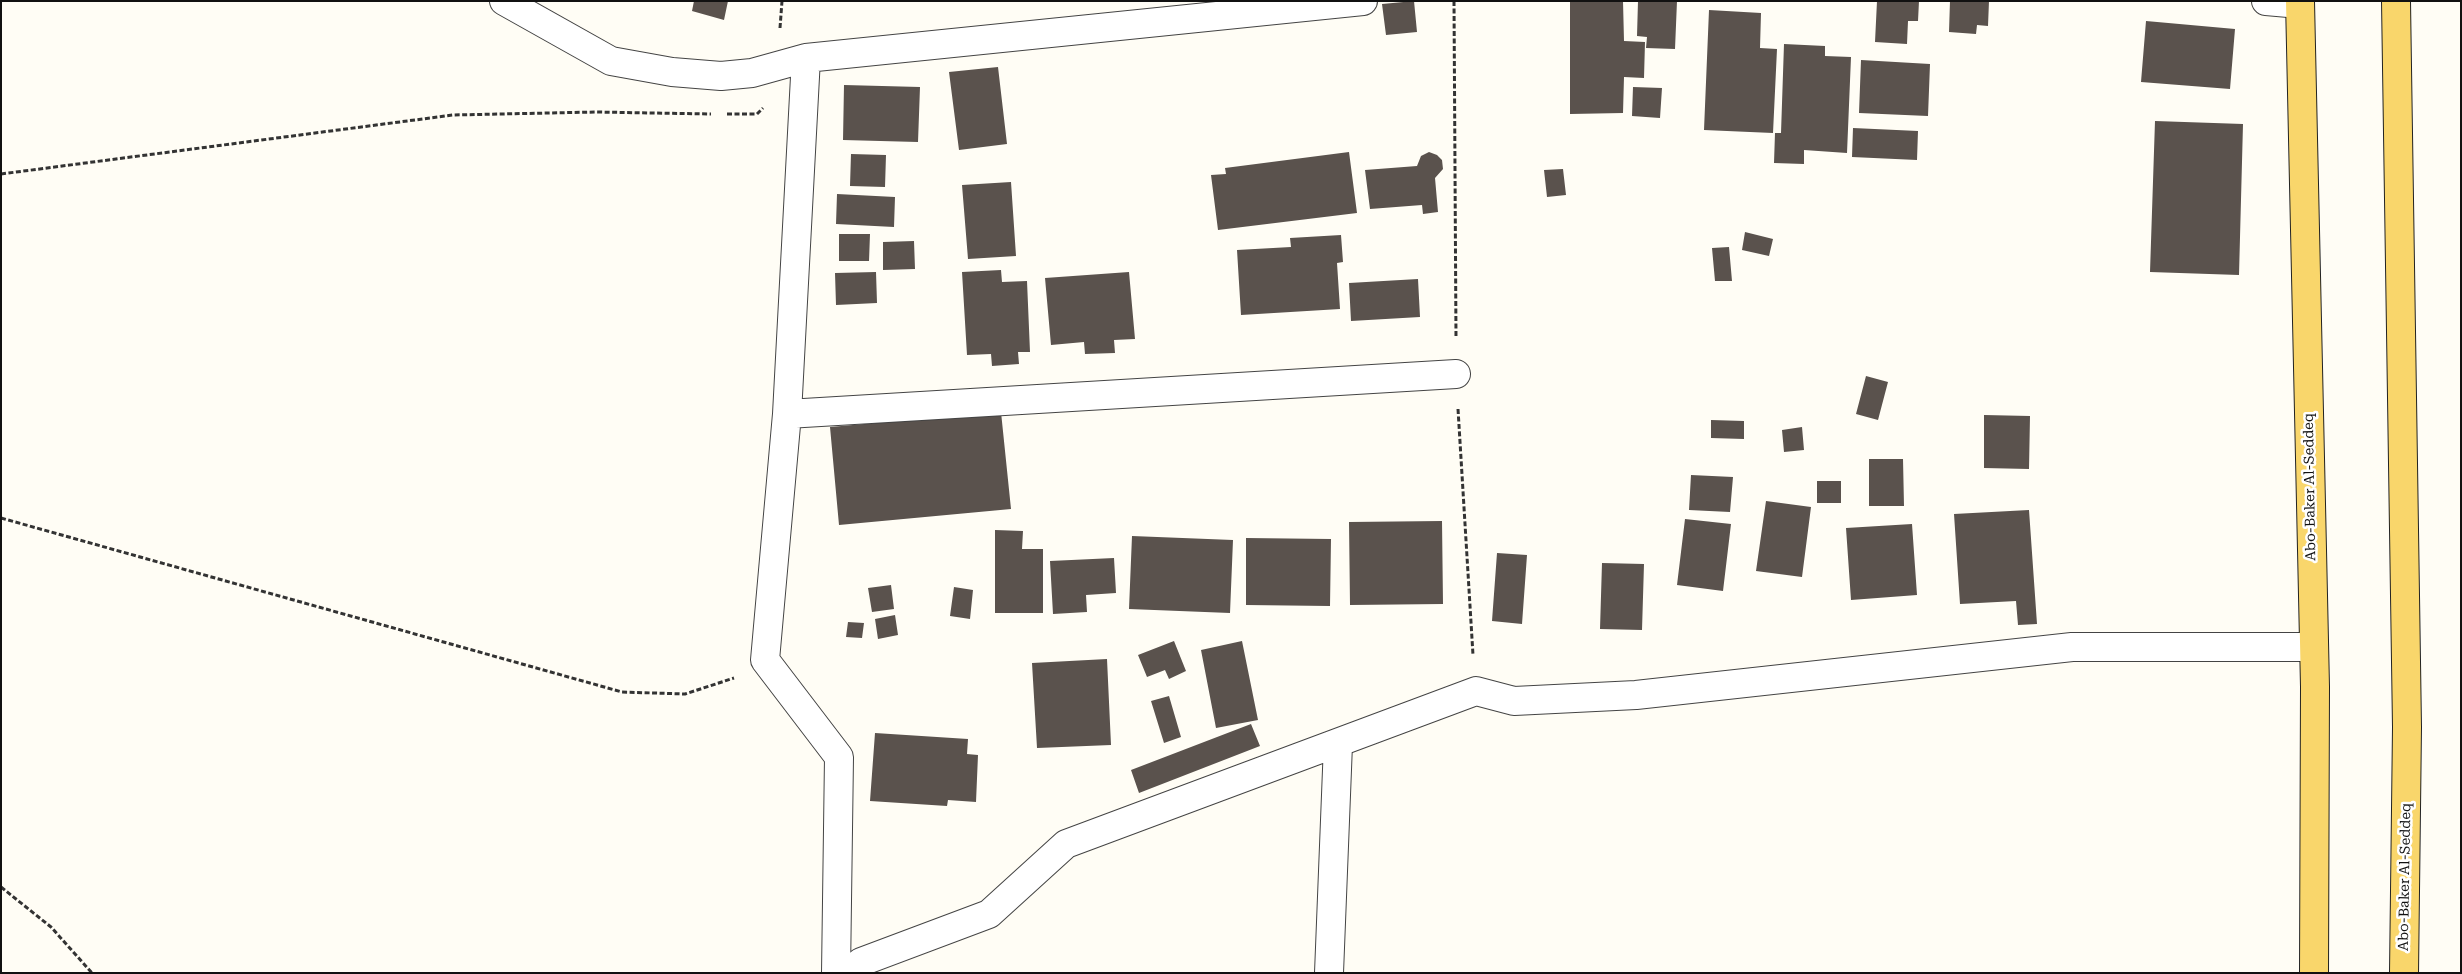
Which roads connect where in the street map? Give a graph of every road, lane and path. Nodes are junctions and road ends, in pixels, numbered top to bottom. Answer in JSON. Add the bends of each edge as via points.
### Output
{"nodes":[{"id":1,"x":504,"y":1,"type":"edge"},
{"id":2,"x":1364,"y":1,"type":"edge"},
{"id":3,"x":1454,"y":1,"type":"edge"},
{"id":4,"x":2266,"y":1,"type":"edge"},
{"id":5,"x":2396,"y":1,"type":"edge"},
{"id":6,"x":2300,"y":3,"type":"edge"},
{"id":7,"x":806,"y":58,"type":"junction"},
{"id":8,"x":778,"y":66,"type":"junction"},
{"id":9,"x":1,"y":174,"type":"edge"},
{"id":10,"x":1456,"y":374,"type":"junction"},
{"id":11,"x":787,"y":414,"type":"junction"},
{"id":12,"x":1,"y":518,"type":"edge"},
{"id":13,"x":2314,"y":647,"type":"junction"},
{"id":14,"x":765,"y":660,"type":"junction"},
{"id":15,"x":1476,"y":691,"type":"junction"},
{"id":16,"x":1338,"y":744,"type":"junction"},
{"id":17,"x":1,"y":887,"type":"edge"},
{"id":18,"x":92,"y":973,"type":"edge"},
{"id":19,"x":836,"y":973,"type":"edge"},
{"id":20,"x":850,"y":973,"type":"edge"},
{"id":21,"x":1329,"y":973,"type":"edge"},
{"id":22,"x":2314,"y":973,"type":"edge"},
{"id":23,"x":2404,"y":973,"type":"edge"}],
"edges":[{"from":1,"to":8,"type":"street","via":[[611,61],[672,72],[721,76]]},
{"from":2,"to":7,"type":"street"},
{"from":3,"to":10,"type":"path"},
{"from":4,"to":6,"type":"street"},
{"from":5,"to":23,"type":"main road","name":"Abo-Baker Al-Seddeq","via":[[2407,727]]},
{"from":6,"to":13,"type":"main road","name":"Abo-Baker Al-Seddeq"},
{"from":7,"to":8,"type":"street"},
{"from":7,"to":11,"type":"street"},
{"from":8,"to":9,"type":"path","via":[[772,99],[757,114],[596,112],[453,115]]},
{"from":10,"to":11,"type":"street"},
{"from":10,"to":15,"type":"path"},
{"from":11,"to":14,"type":"street"},
{"from":12,"to":14,"type":"path","via":[[622,692],[685,694],[731,680]]},
{"from":13,"to":15,"type":"street","via":[[2072,647],[1636,695],[1514,701]]},
{"from":13,"to":22,"type":"main road","name":"Abo-Baker Al-Seddeq"},
{"from":14,"to":19,"type":"street","via":[[839,757]]},
{"from":15,"to":16,"type":"street"},
{"from":16,"to":20,"type":"street","via":[[1066,844],[989,914],[861,962]]},
{"from":16,"to":21,"type":"street"},
{"from":17,"to":18,"type":"path","via":[[51,927]]}]}
